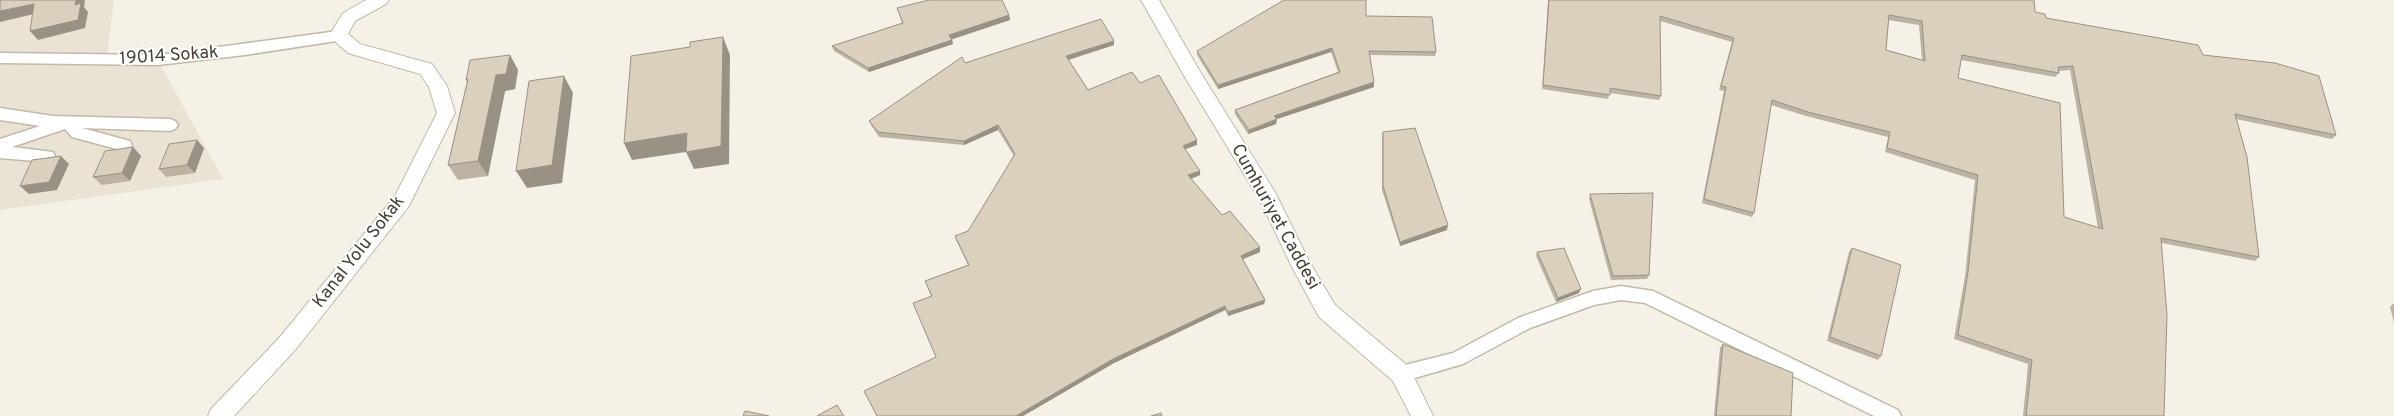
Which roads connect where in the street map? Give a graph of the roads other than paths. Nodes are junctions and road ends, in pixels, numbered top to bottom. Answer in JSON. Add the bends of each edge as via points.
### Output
{"nodes":[{"id":1,"x":380,"y":0,"type":"edge"},
{"id":2,"x":1150,"y":0,"type":"edge"},
{"id":3,"x":338,"y":36,"type":"junction"},
{"id":4,"x":2,"y":60,"type":"edge"},
{"id":5,"x":0,"y":114,"type":"edge"},
{"id":6,"x":68,"y":122,"type":"junction"},
{"id":7,"x":170,"y":125,"type":"dead end"},
{"id":8,"x":0,"y":146,"type":"edge"},
{"id":9,"x":124,"y":146,"type":"edge"},
{"id":10,"x":0,"y":152,"type":"edge"},
{"id":11,"x":47,"y":156,"type":"edge"},
{"id":12,"x":1401,"y":374,"type":"junction"},
{"id":13,"x":219,"y":416,"type":"edge"},
{"id":14,"x":1422,"y":416,"type":"edge"},
{"id":15,"x":1892,"y":416,"type":"edge"}],
"edges":[{"from":1,"to":3,"type":"street","via":[[349,17]]},
{"from":2,"to":12,"type":"street","name":"Cumhuriyet Caddesi","via":[[1269,199],[1327,311]]},
{"from":3,"to":4,"type":"street","name":"19014 Sokak","via":[[158,60]]},
{"from":3,"to":13,"type":"street","name":"Kanal Yolu Sokak","via":[[354,49],[426,69],[438,86],[446,113],[402,201],[288,343]]},
{"from":5,"to":6,"type":"street"},
{"from":6,"to":7,"type":"street"},
{"from":6,"to":8,"type":"street"},
{"from":6,"to":9,"type":"street","via":[[77,133]]},
{"from":10,"to":11,"type":"street"},
{"from":12,"to":14,"type":"street","name":"Cumhuriyet Caddesi"},
{"from":12,"to":15,"type":"street","via":[[1457,359],[1524,323],[1593,298],[1621,293],[1647,296]]}]}
